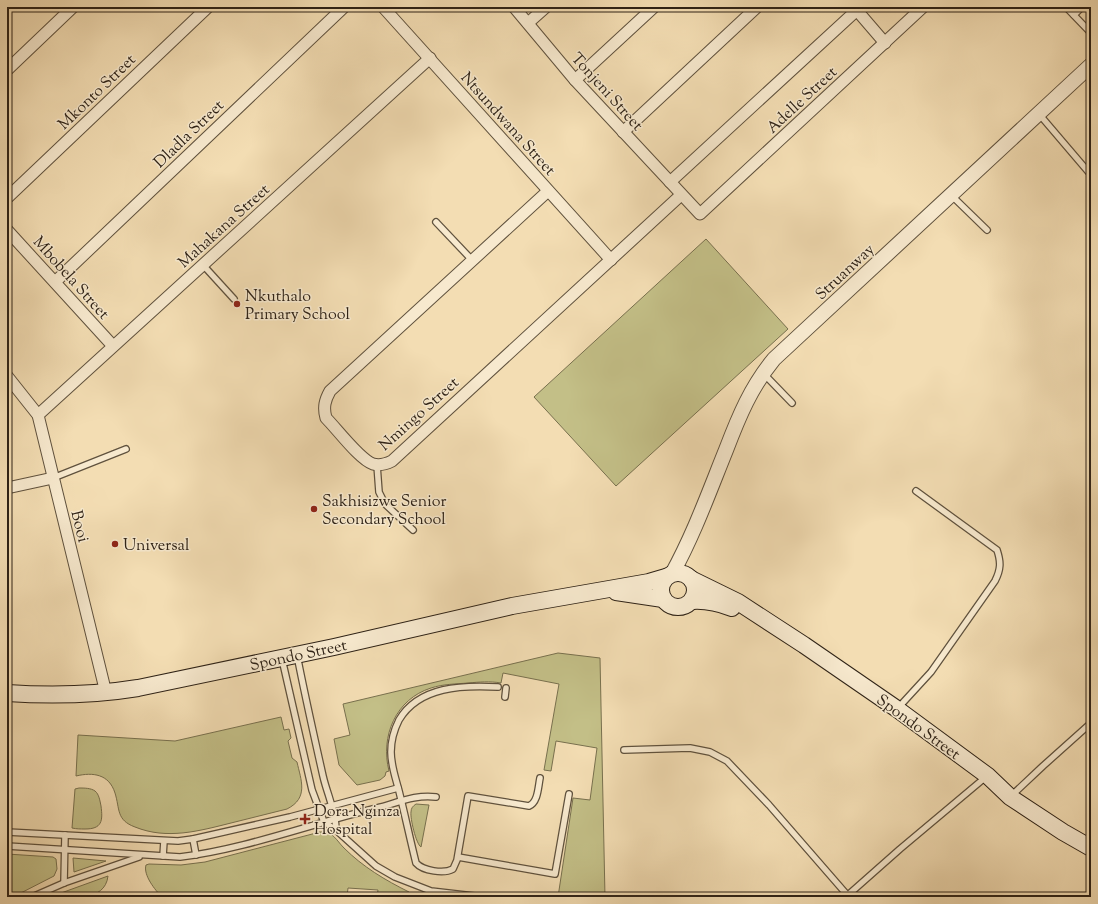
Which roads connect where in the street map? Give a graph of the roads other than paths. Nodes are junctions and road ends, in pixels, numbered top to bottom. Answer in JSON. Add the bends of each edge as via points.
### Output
{"nodes":[{"id":1,"x":73,"y":7,"type":"edge"},
{"id":2,"x":208,"y":7,"type":"edge"},
{"id":3,"x":344,"y":7,"type":"edge"},
{"id":4,"x":383,"y":7,"type":"edge"},
{"id":5,"x":514,"y":7,"type":"edge"},
{"id":6,"x":546,"y":7,"type":"edge"},
{"id":7,"x":654,"y":7,"type":"edge"},
{"id":8,"x":757,"y":7,"type":"edge"},
{"id":9,"x":923,"y":7,"type":"edge"},
{"id":10,"x":1066,"y":7,"type":"edge"},
{"id":11,"x":1082,"y":7,"type":"edge"},
{"id":12,"x":855,"y":9,"type":"edge"},
{"id":13,"x":1074,"y":15,"type":"junction"},
{"id":14,"x":528,"y":23,"type":"junction"},
{"id":15,"x":1091,"y":33,"type":"edge"},
{"id":16,"x":885,"y":42,"type":"junction"},
{"id":17,"x":430,"y":58,"type":"junction"},
{"id":18,"x":1091,"y":65,"type":"edge"},
{"id":19,"x":7,"y":70,"type":"edge"},
{"id":20,"x":575,"y":80,"type":"junction"},
{"id":21,"x":1039,"y":114,"type":"junction"},
{"id":22,"x":623,"y":132,"type":"junction"},
{"id":23,"x":1091,"y":175,"type":"edge"},
{"id":24,"x":670,"y":182,"type":"junction"},
{"id":25,"x":548,"y":191,"type":"junction"},
{"id":26,"x":681,"y":194,"type":"junction"},
{"id":27,"x":951,"y":195,"type":"junction"},
{"id":28,"x":7,"y":198,"type":"edge"},
{"id":29,"x":700,"y":214,"type":"joint"},
{"id":30,"x":436,"y":222,"type":"dead end"},
{"id":31,"x":7,"y":230,"type":"edge"},
{"id":32,"x":987,"y":230,"type":"dead end"},
{"id":33,"x":472,"y":260,"type":"junction"},
{"id":34,"x":611,"y":260,"type":"junction"},
{"id":35,"x":203,"y":265,"type":"junction"},
{"id":36,"x":55,"y":282,"type":"junction"},
{"id":37,"x":234,"y":299,"type":"dead end"},
{"id":38,"x":112,"y":346,"type":"junction"},
{"id":39,"x":763,"y":373,"type":"junction"},
{"id":40,"x":7,"y":376,"type":"edge"},
{"id":41,"x":792,"y":403,"type":"dead end"},
{"id":42,"x":38,"y":415,"type":"junction"},
{"id":43,"x":126,"y":449,"type":"dead end"},
{"id":44,"x":377,"y":464,"type":"junction"},
{"id":45,"x":53,"y":478,"type":"junction"},
{"id":46,"x":7,"y":488,"type":"edge"},
{"id":47,"x":916,"y":491,"type":"dead end"},
{"id":48,"x":412,"y":530,"type":"dead end"},
{"id":49,"x":679,"y":576,"type":"junction"},
{"id":50,"x":587,"y":592,"type":"junction"},
{"id":51,"x":663,"y":599,"type":"junction"},
{"id":52,"x":692,"y":601,"type":"junction"},
{"id":53,"x":773,"y":625,"type":"junction"},
{"id":54,"x":297,"y":655,"type":"junction"},
{"id":55,"x":281,"y":658,"type":"junction"},
{"id":56,"x":498,"y":687,"type":"dead end"},
{"id":57,"x":506,"y":688,"type":"dead end"},
{"id":58,"x":7,"y":693,"type":"edge"},
{"id":59,"x":106,"y":693,"type":"junction"},
{"id":60,"x":504,"y":697,"type":"dead end"},
{"id":61,"x":897,"y":709,"type":"junction"},
{"id":62,"x":1091,"y":723,"type":"edge"},
{"id":63,"x":624,"y":750,"type":"dead end"},
{"id":64,"x":988,"y":776,"type":"junction"},
{"id":65,"x":540,"y":778,"type":"dead end"},
{"id":66,"x":398,"y":788,"type":"junction"},
{"id":67,"x":569,"y":794,"type":"dead end"},
{"id":68,"x":436,"y":797,"type":"dead end"},
{"id":69,"x":1010,"y":797,"type":"junction"},
{"id":70,"x":401,"y":802,"type":"junction"},
{"id":71,"x":332,"y":805,"type":"junction"},
{"id":72,"x":319,"y":809,"type":"junction"},
{"id":73,"x":336,"y":818,"type":"junction"},
{"id":74,"x":324,"y":822,"type":"junction"},
{"id":75,"x":336,"y":830,"type":"junction"},
{"id":76,"x":7,"y":832,"type":"edge"},
{"id":77,"x":1063,"y":832,"type":"junction"},
{"id":78,"x":65,"y":835,"type":"junction"},
{"id":79,"x":193,"y":839,"type":"junction"},
{"id":80,"x":164,"y":841,"type":"junction"},
{"id":81,"x":7,"y":846,"type":"edge"},
{"id":82,"x":1091,"y":848,"type":"edge"},
{"id":83,"x":64,"y":849,"type":"junction"},
{"id":84,"x":143,"y":855,"type":"junction"},
{"id":85,"x":196,"y":855,"type":"junction"},
{"id":86,"x":163,"y":856,"type":"junction"},
{"id":87,"x":458,"y":857,"type":"junction"},
{"id":88,"x":1091,"y":859,"type":"edge"},
{"id":89,"x":64,"y":883,"type":"junction"},
{"id":90,"x":430,"y":894,"type":"edge"},
{"id":91,"x":848,"y":896,"type":"edge"},
{"id":92,"x":32,"y":897,"type":"edge"},
{"id":93,"x":483,"y":897,"type":"edge"}],
"edges":[{"from":1,"to":19,"type":"street"},
{"from":2,"to":28,"type":"street","name":"Mkonto Street"},
{"from":3,"to":36,"type":"street","name":"Dladla Street"},
{"from":4,"to":17,"type":"street","name":"Ntsundwana Street"},
{"from":5,"to":14,"type":"street","name":"Tonjeni Street"},
{"from":6,"to":14,"type":"street"},
{"from":7,"to":20,"type":"street"},
{"from":8,"to":22,"type":"street"},
{"from":9,"to":16,"type":"street","name":"Adelle Street"},
{"from":10,"to":13,"type":"lane"},
{"from":11,"to":13,"type":"lane"},
{"from":12,"to":16,"type":"street"},
{"from":12,"to":24,"type":"street"},
{"from":13,"to":15,"type":"lane"},
{"from":14,"to":20,"type":"street","name":"Tonjeni Street"},
{"from":16,"to":29,"type":"street","name":"Adelle Street"},
{"from":17,"to":25,"type":"street","name":"Ntsundwana Street"},
{"from":17,"to":35,"type":"street","name":"Mahakana Street"},
{"from":18,"to":21,"type":"street","name":"Struanway"},
{"from":20,"to":22,"type":"street","name":"Tonjeni Street"},
{"from":21,"to":23,"type":"lane"},
{"from":21,"to":27,"type":"street","name":"Struanway"},
{"from":22,"to":24,"type":"street","name":"Tonjeni Street"},
{"from":24,"to":26,"type":"street","name":"Tonjeni Street"},
{"from":25,"to":33,"type":"street","name":"Nmingo Street"},
{"from":25,"to":34,"type":"street","name":"Ntsundwana Street"},
{"from":26,"to":29,"type":"street","name":"Tonjeni Street"},
{"from":26,"to":34,"type":"street","name":"Nmingo Street"},
{"from":27,"to":32,"type":"lane"},
{"from":27,"to":39,"type":"street","name":"Struanway","via":[[774,359]]},
{"from":30,"to":33,"type":"lane"},
{"from":31,"to":36,"type":"street","name":"Mbobela Street"},
{"from":33,"to":44,"type":"street","name":"Nmingo Street","via":[[330,391],[325,401],[326,418],[365,459]]},
{"from":34,"to":44,"type":"street","name":"Nmingo Street","via":[[392,461]]},
{"from":35,"to":37,"type":"lane"},
{"from":35,"to":38,"type":"street","name":"Mahakana Street"},
{"from":36,"to":38,"type":"street","name":"Mbobela Street"},
{"from":38,"to":42,"type":"street","name":"Mahakana Street"},
{"from":39,"to":41,"type":"lane"},
{"from":39,"to":49,"type":"street","name":"Struanway","via":[[747,398],[686,549]]},
{"from":40,"to":42,"type":"street","name":"Booi"},
{"from":42,"to":45,"type":"street","name":"Booi"},
{"from":43,"to":45,"type":"lane"},
{"from":44,"to":48,"type":"lane","via":[[379,492],[385,504]]},
{"from":45,"to":46,"type":"street"},
{"from":45,"to":59,"type":"street","name":"Booi"},
{"from":47,"to":61,"type":"lane","via":[[997,550],[1001,570],[931,672]]},
{"from":49,"to":50,"type":"main road","name":"Spondo Street"},
{"from":49,"to":51,"type":"main road","via":[[662,582]]},
{"from":49,"to":52,"type":"main road","via":[[695,585],[696,592]]},
{"from":49,"to":53,"type":"main road","name":"Spondo Street","via":[[738,602]]},
{"from":50,"to":51,"type":"main road","name":"Spondo Street","via":[[627,593]]},
{"from":50,"to":54,"type":"main road","name":"Spondo Street","via":[[512,606]]},
{"from":51,"to":52,"type":"main road","via":[[674,608],[684,607]]},
{"from":52,"to":53,"type":"main road","name":"Spondo Street","via":[[713,602]]},
{"from":53,"to":61,"type":"main road","name":"Spondo Street"},
{"from":54,"to":55,"type":"main road","name":"Spondo Street"},
{"from":54,"to":71,"type":"lane","via":[[314,738]]},
{"from":55,"to":59,"type":"main road","name":"Spondo Street","via":[[168,683]]},
{"from":55,"to":72,"type":"lane","via":[[312,790]]},
{"from":56,"to":66,"type":"lane","via":[[438,690],[412,704],[396,726],[391,743]]},
{"from":57,"to":60,"type":"lane"},
{"from":58,"to":59,"type":"main road","name":"Spondo Street"},
{"from":61,"to":64,"type":"main road","name":"Spondo Street"},
{"from":62,"to":69,"type":"lane"},
{"from":63,"to":91,"type":"lane","via":[[690,748],[710,752],[727,761]]},
{"from":64,"to":69,"type":"main road","name":"Spondo Street"},
{"from":64,"to":91,"type":"lane"},
{"from":65,"to":87,"type":"lane","via":[[536,800],[529,806],[468,796]]},
{"from":66,"to":70,"type":"lane"},
{"from":66,"to":71,"type":"lane"},
{"from":67,"to":87,"type":"lane","via":[[555,874]]},
{"from":68,"to":70,"type":"lane","via":[[425,795]]},
{"from":69,"to":77,"type":"main road","name":"Spondo Street"},
{"from":70,"to":73,"type":"lane"},
{"from":70,"to":87,"type":"lane","via":[[418,865],[448,871],[455,866]]},
{"from":71,"to":72,"type":"lane"},
{"from":71,"to":73,"type":"lane"},
{"from":72,"to":74,"type":"lane"},
{"from":72,"to":79,"type":"lane"},
{"from":73,"to":74,"type":"lane"},
{"from":73,"to":75,"type":"lane"},
{"from":74,"to":75,"type":"lane"},
{"from":74,"to":85,"type":"lane"},
{"from":75,"to":90,"type":"lane","via":[[376,866]]},
{"from":76,"to":78,"type":"lane"},
{"from":77,"to":82,"type":"main road","name":"Spondo Street"},
{"from":77,"to":88,"type":"main road","name":"Spondo Street"},
{"from":78,"to":80,"type":"lane"},
{"from":78,"to":83,"type":"lane"},
{"from":79,"to":80,"type":"lane"},
{"from":79,"to":85,"type":"lane"},
{"from":80,"to":86,"type":"lane"},
{"from":81,"to":83,"type":"lane"},
{"from":83,"to":84,"type":"lane"},
{"from":83,"to":89,"type":"lane"},
{"from":84,"to":86,"type":"lane"},
{"from":84,"to":89,"type":"lane"},
{"from":85,"to":86,"type":"lane"},
{"from":89,"to":92,"type":"lane"},
{"from":90,"to":93,"type":"lane"}]}
